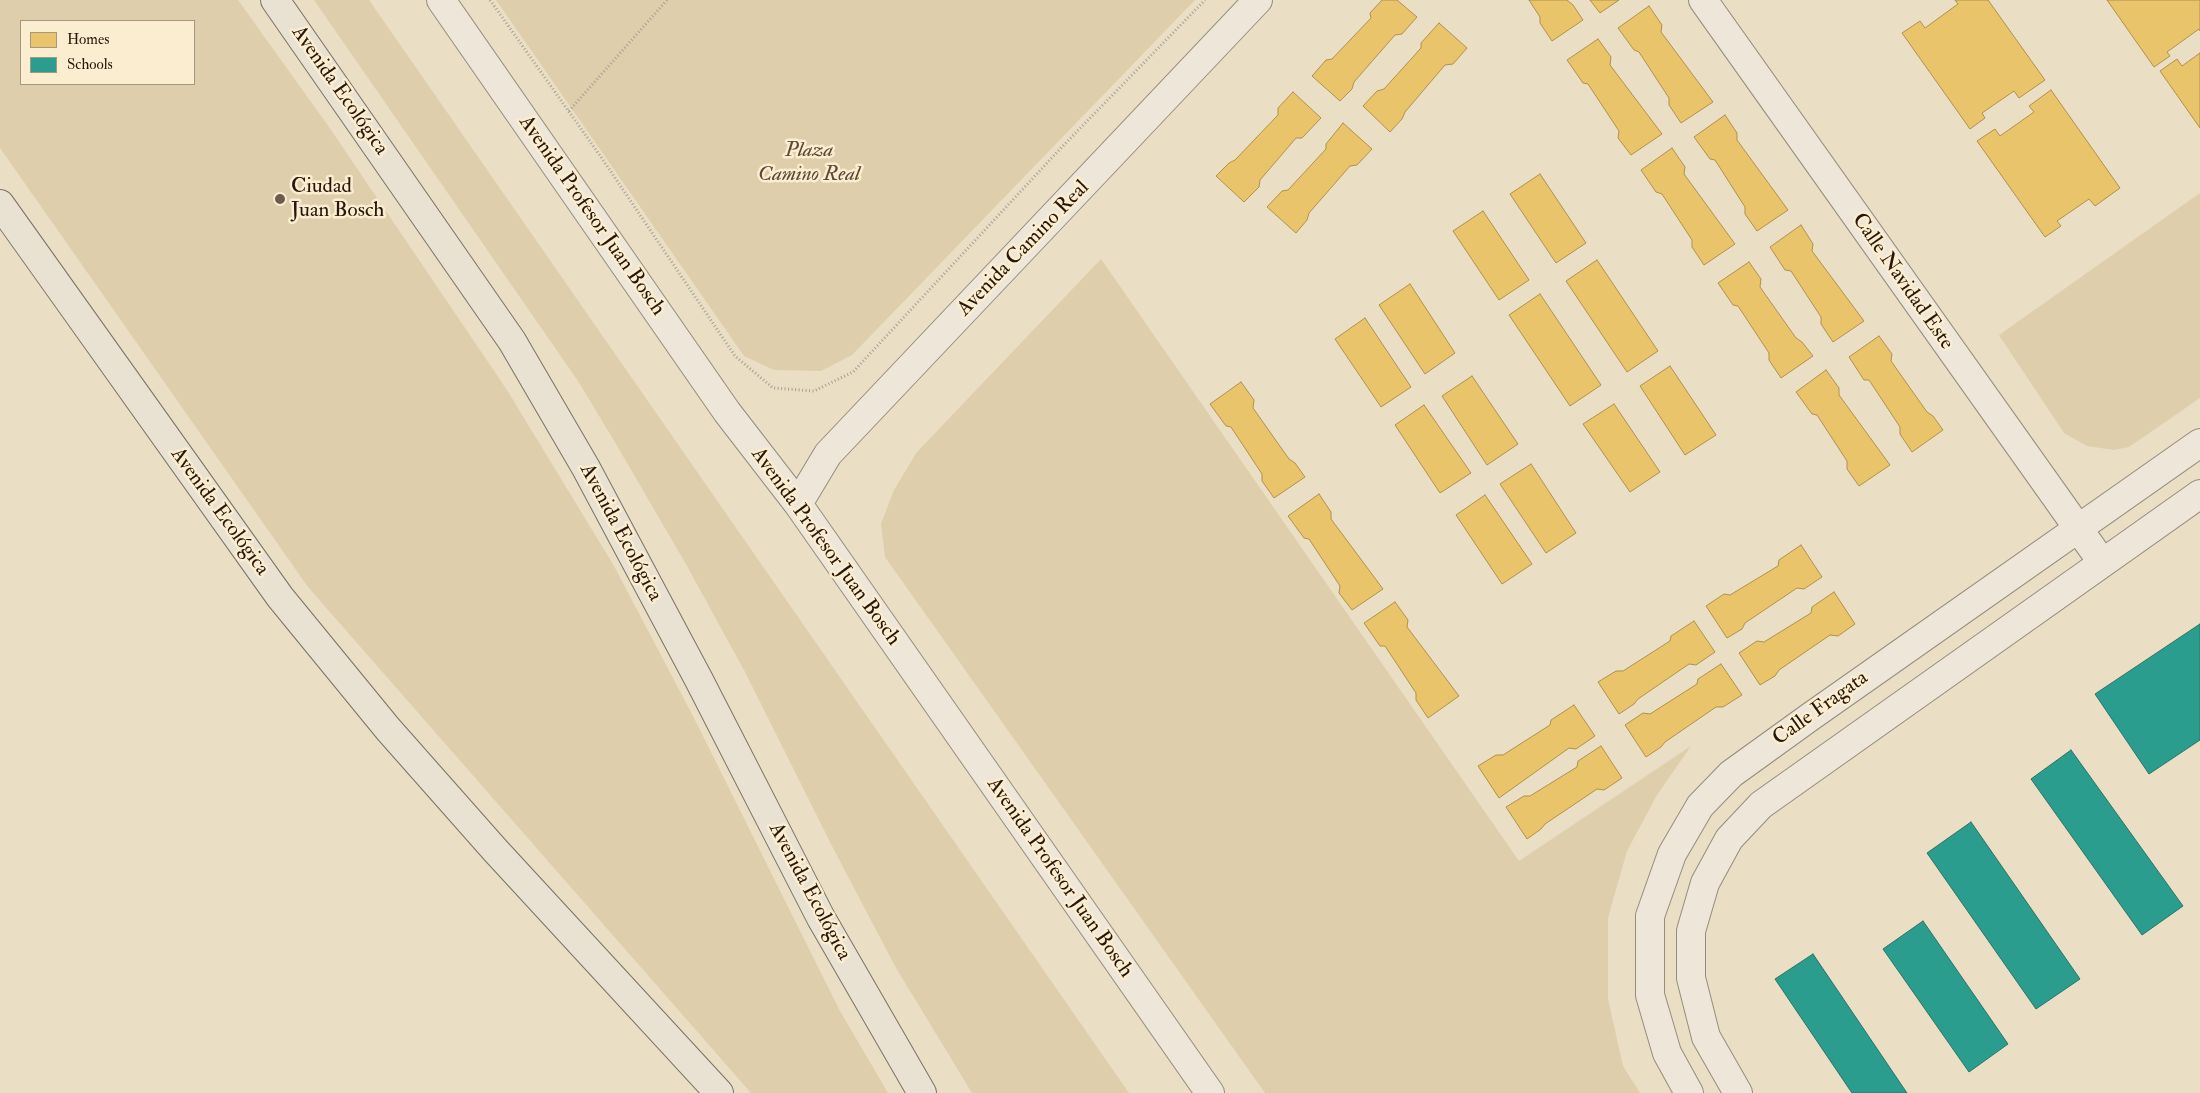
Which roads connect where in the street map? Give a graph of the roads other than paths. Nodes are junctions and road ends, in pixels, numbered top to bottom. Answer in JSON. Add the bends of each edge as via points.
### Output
{"nodes":[{"id":1,"x":275,"y":0,"type":"edge"},
{"id":2,"x":441,"y":0,"type":"edge"},
{"id":3,"x":1258,"y":0,"type":"edge"},
{"id":4,"x":1703,"y":0,"type":"edge"},
{"id":5,"x":0,"y":204,"type":"edge"},
{"id":6,"x":2200,"y":443,"type":"edge"},
{"id":7,"x":2200,"y":494,"type":"edge"},
{"id":8,"x":798,"y":504,"type":"junction"},
{"id":9,"x":2077,"y":528,"type":"junction"},
{"id":10,"x":2102,"y":562,"type":"junction"},
{"id":11,"x":719,"y":1093,"type":"edge"},
{"id":12,"x":922,"y":1093,"type":"edge"},
{"id":13,"x":1210,"y":1093,"type":"edge"},
{"id":14,"x":1689,"y":1093,"type":"edge"},
{"id":15,"x":1738,"y":1093,"type":"edge"}],
"edges":[{"from":1,"to":12,"type":"main road","name":"Avenida Ecológica","via":[[512,341],[599,493],[821,918]]},
{"from":2,"to":8,"type":"street","name":"Avenida Profesor Juan Bosch","via":[[727,412]]},
{"from":3,"to":8,"type":"street","name":"Avenida Camino Real","via":[[828,454]]},
{"from":4,"to":9,"type":"street","name":"Calle Navidad Este"},
{"from":5,"to":11,"type":"main road","name":"Avenida Ecológica","via":[[280,597],[394,736]]},
{"from":6,"to":9,"type":"street","name":"Calle Fragata"},
{"from":7,"to":10,"type":"street","name":"Calle Fragata"},
{"from":8,"to":13,"type":"street","name":"Avenida Profesor Juan Bosch"},
{"from":9,"to":10,"type":"street","name":"Calle Navidad Este"},
{"from":9,"to":14,"type":"street","name":"Calle Fragata","via":[[1739,768],[1700,806],[1672,854],[1650,916],[1650,995],[1667,1053]]},
{"from":10,"to":15,"type":"street","name":"Calle Fragata","via":[[1761,805],[1729,839],[1705,883],[1691,931],[1691,978],[1706,1037]]}]}
